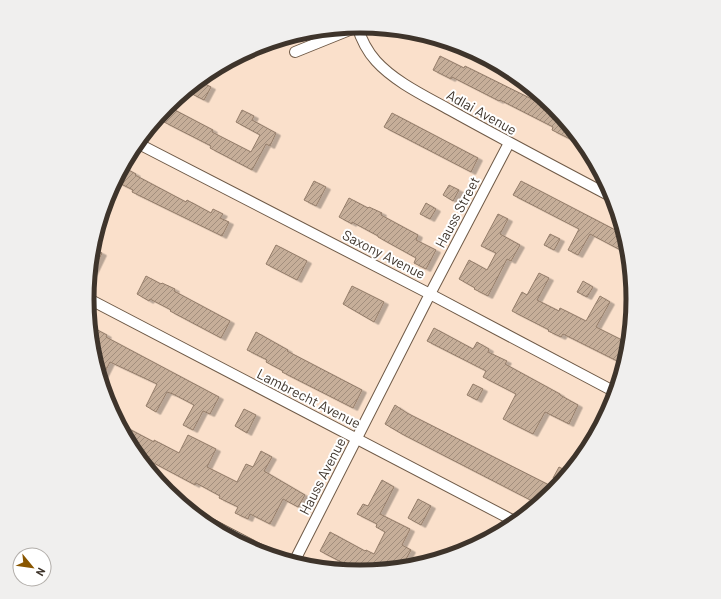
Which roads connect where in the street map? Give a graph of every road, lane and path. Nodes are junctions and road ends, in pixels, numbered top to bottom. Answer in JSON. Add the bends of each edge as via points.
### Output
{"nodes":[{"id":1,"x":359,"y":33,"type":"edge"},
{"id":2,"x":339,"y":34,"type":"edge"},
{"id":3,"x":295,"y":52,"type":"dead end"},
{"id":4,"x":509,"y":143,"type":"junction"},
{"id":5,"x":143,"y":146,"type":"edge"},
{"id":6,"x":605,"y":193,"type":"edge"},
{"id":7,"x":430,"y":294,"type":"junction"},
{"id":8,"x":94,"y":302,"type":"edge"},
{"id":9,"x":611,"y":390,"type":"edge"},
{"id":10,"x":357,"y":439,"type":"junction"},
{"id":11,"x":512,"y":519,"type":"edge"},
{"id":12,"x":296,"y":558,"type":"edge"}],
"edges":[{"from":1,"to":4,"type":"street","name":"Adlai Avenue","via":[[364,45],[390,74]]},
{"from":2,"to":3,"type":"street"},
{"from":4,"to":6,"type":"street","name":"Adlai Avenue"},
{"from":4,"to":7,"type":"street","name":"Hauss Street"},
{"from":5,"to":7,"type":"street","name":"Saxony Avenue"},
{"from":7,"to":9,"type":"street","name":"Saxony Avenue"},
{"from":7,"to":10,"type":"street","name":"Hauss Avenue"},
{"from":8,"to":10,"type":"street","name":"Lambrecht Avenue"},
{"from":10,"to":11,"type":"street","name":"Lambrecht Avenue"},
{"from":10,"to":12,"type":"street","name":"Hauss Avenue"}]}
